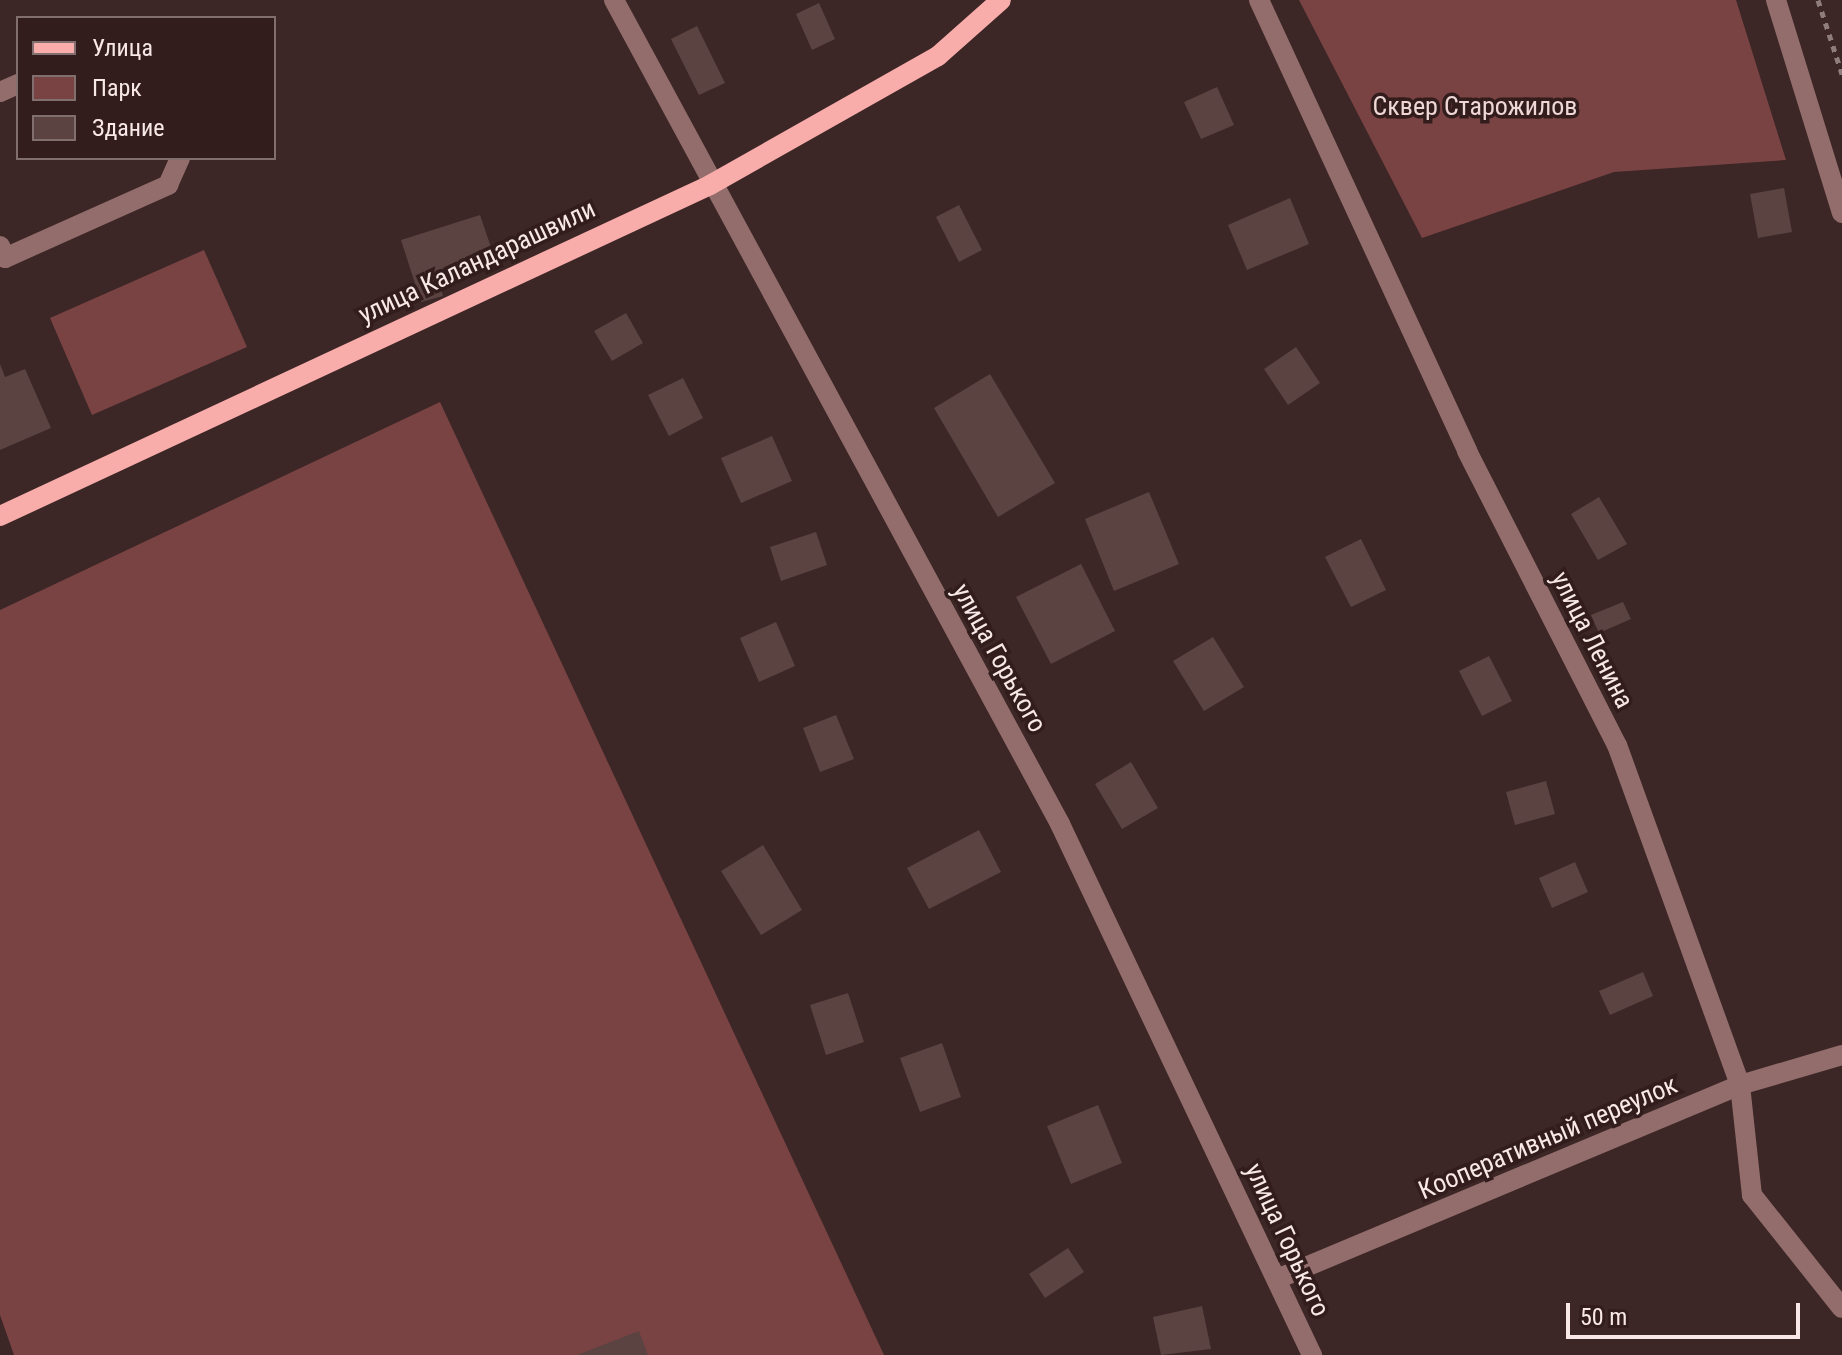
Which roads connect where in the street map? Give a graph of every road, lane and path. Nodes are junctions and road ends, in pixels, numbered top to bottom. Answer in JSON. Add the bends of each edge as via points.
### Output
{"nodes":[{"id":1,"x":614,"y":0,"type":"edge"},
{"id":2,"x":983,"y":0,"type":"edge"},
{"id":3,"x":1001,"y":0,"type":"edge"},
{"id":4,"x":1259,"y":0,"type":"edge"},
{"id":5,"x":1776,"y":0,"type":"edge"},
{"id":6,"x":1818,"y":0,"type":"edge"},
{"id":7,"x":965,"y":34,"type":"junction"},
{"id":8,"x":1842,"y":74,"type":"edge"},
{"id":9,"x":179,"y":160,"type":"edge"},
{"id":10,"x":710,"y":185,"type":"junction"},
{"id":11,"x":1842,"y":213,"type":"edge"},
{"id":12,"x":0,"y":246,"type":"edge"},
{"id":13,"x":0,"y":516,"type":"edge"},
{"id":14,"x":1842,"y":1055,"type":"edge"},
{"id":15,"x":1740,"y":1085,"type":"junction"},
{"id":16,"x":1277,"y":1279,"type":"junction"},
{"id":17,"x":1842,"y":1308,"type":"edge"},
{"id":18,"x":1312,"y":1355,"type":"edge"}],
"edges":[{"from":1,"to":10,"type":"street","name":"улица Горького"},
{"from":2,"to":7,"type":"main road"},
{"from":3,"to":7,"type":"main road","name":"улица Каландарашвили"},
{"from":4,"to":15,"type":"street","name":"улица Ленина","via":[[1467,451],[1617,745]]},
{"from":5,"to":11,"type":"street"},
{"from":6,"to":8,"type":"path"},
{"from":7,"to":10,"type":"main road","name":"улица Каландарашвили"},
{"from":9,"to":12,"type":"street","via":[[168,185],[5,258]]},
{"from":10,"to":13,"type":"main road","name":"улица Каландарашвили"},
{"from":10,"to":16,"type":"street","name":"улица Горького","via":[[1060,824]]},
{"from":14,"to":15,"type":"street","name":"Кооперативный переулок"},
{"from":15,"to":16,"type":"street","name":"Кооперативный переулок"},
{"from":15,"to":17,"type":"street","name":"улица Ленина","via":[[1752,1195]]},
{"from":16,"to":18,"type":"street","name":"улица Горького"}]}
